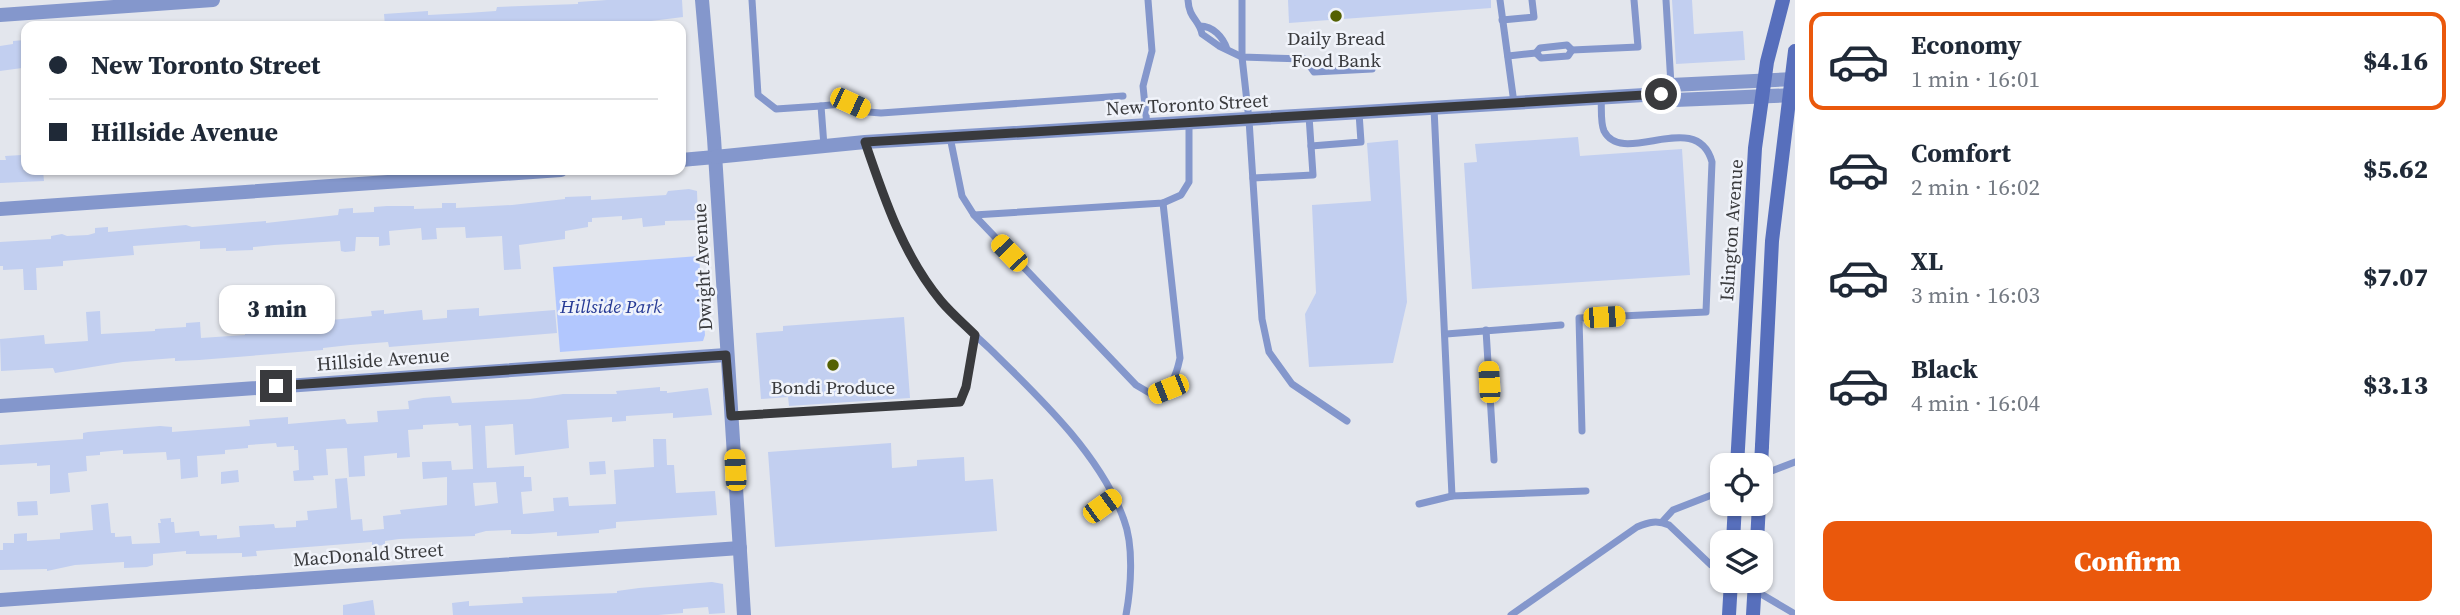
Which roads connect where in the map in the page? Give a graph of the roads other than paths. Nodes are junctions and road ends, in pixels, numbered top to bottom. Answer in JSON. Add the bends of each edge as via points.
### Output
{"nodes":[{"id":1,"x":213,"y":0,"type":"edge"},
{"id":2,"x":702,"y":0,"type":"edge"},
{"id":3,"x":751,"y":0,"type":"edge"},
{"id":4,"x":1149,"y":0,"type":"edge"},
{"id":5,"x":1188,"y":0,"type":"edge"},
{"id":6,"x":1242,"y":0,"type":"edge"},
{"id":7,"x":1500,"y":0,"type":"edge"},
{"id":8,"x":1532,"y":0,"type":"edge"},
{"id":9,"x":1634,"y":0,"type":"edge"},
{"id":10,"x":1666,"y":0,"type":"edge"},
{"id":11,"x":1783,"y":0,"type":"edge"},
{"id":12,"x":0,"y":15,"type":"edge"},
{"id":13,"x":1502,"y":20,"type":"junction"},
{"id":14,"x":1795,"y":51,"type":"edge"},
{"id":15,"x":1508,"y":56,"type":"junction"},
{"id":16,"x":1242,"y":57,"type":"junction"},
{"id":17,"x":1372,"y":69,"type":"dead end"},
{"id":18,"x":1793,"y":80,"type":"edge"},
{"id":19,"x":1765,"y":81,"type":"junction"},
{"id":20,"x":1666,"y":90,"type":"junction"},
{"id":21,"x":1792,"y":95,"type":"edge"},
{"id":22,"x":1123,"y":96,"type":"dead end"},
{"id":23,"x":1762,"y":97,"type":"junction"},
{"id":24,"x":1601,"y":98,"type":"junction"},
{"id":25,"x":1514,"y":103,"type":"junction"},
{"id":26,"x":821,"y":106,"type":"junction"},
{"id":27,"x":1434,"y":108,"type":"junction"},
{"id":28,"x":1359,"y":113,"type":"junction"},
{"id":29,"x":1309,"y":116,"type":"junction"},
{"id":30,"x":1249,"y":120,"type":"junction"},
{"id":31,"x":1189,"y":123,"type":"junction"},
{"id":32,"x":1147,"y":125,"type":"junction"},
{"id":33,"x":950,"y":137,"type":"junction"},
{"id":34,"x":865,"y":142,"type":"junction"},
{"id":35,"x":824,"y":146,"type":"junction"},
{"id":36,"x":1311,"y":146,"type":"junction"},
{"id":37,"x":715,"y":157,"type":"junction"},
{"id":38,"x":686,"y":160,"type":"edge"},
{"id":39,"x":489,"y":175,"type":"edge"},
{"id":40,"x":1253,"y":178,"type":"junction"},
{"id":41,"x":1163,"y":203,"type":"junction"},
{"id":42,"x":0,"y":209,"type":"edge"},
{"id":43,"x":974,"y":215,"type":"junction"},
{"id":44,"x":1561,"y":325,"type":"dead end"},
{"id":45,"x":1486,"y":330,"type":"junction"},
{"id":46,"x":1446,"y":334,"type":"junction"},
{"id":47,"x":975,"y":335,"type":"junction"},
{"id":48,"x":726,"y":355,"type":"junction"},
{"id":49,"x":0,"y":406,"type":"edge"},
{"id":50,"x":731,"y":416,"type":"junction"},
{"id":51,"x":1347,"y":421,"type":"dead end"},
{"id":52,"x":1583,"y":431,"type":"dead end"},
{"id":53,"x":1737,"y":453,"type":"edge"},
{"id":54,"x":1762,"y":453,"type":"edge"},
{"id":55,"x":1494,"y":460,"type":"dead end"},
{"id":56,"x":1795,"y":462,"type":"edge"},
{"id":57,"x":1773,"y":471,"type":"edge"},
{"id":58,"x":1586,"y":491,"type":"dead end"},
{"id":59,"x":1452,"y":496,"type":"junction"},
{"id":60,"x":1710,"y":496,"type":"edge"},
{"id":61,"x":1113,"y":497,"type":"junction"},
{"id":62,"x":1419,"y":504,"type":"dead end"},
{"id":63,"x":1090,"y":514,"type":"dead end"},
{"id":64,"x":1662,"y":522,"type":"junction"},
{"id":65,"x":740,"y":548,"type":"junction"},
{"id":66,"x":1710,"y":564,"type":"edge"},
{"id":67,"x":1730,"y":593,"type":"edge"},
{"id":68,"x":1754,"y":593,"type":"edge"},
{"id":69,"x":1759,"y":593,"type":"edge"},
{"id":70,"x":0,"y":600,"type":"edge"},
{"id":71,"x":1795,"y":614,"type":"edge"},
{"id":72,"x":744,"y":615,"type":"edge"},
{"id":73,"x":1126,"y":615,"type":"edge"},
{"id":74,"x":1511,"y":615,"type":"edge"},
{"id":75,"x":1729,"y":615,"type":"edge"},
{"id":76,"x":1753,"y":615,"type":"edge"}],
"edges":[{"from":1,"to":12,"type":"street"},
{"from":2,"to":37,"type":"street","name":"Dwight Avenue"},
{"from":3,"to":26,"type":"lane","via":[[758,95],[776,109]]},
{"from":4,"to":32,"type":"lane","via":[[1152,51],[1143,86]]},
{"from":5,"to":16,"type":"lane","via":[[1189,12],[1202,34]]},
{"from":6,"to":16,"type":"lane"},
{"from":7,"to":13,"type":"lane"},
{"from":8,"to":13,"type":"lane","via":[[1534,17]]},
{"from":9,"to":15,"type":"lane","via":[[1638,47],[1572,50],[1568,56],[1541,58],[1536,53]]},
{"from":10,"to":20,"type":"lane"},
{"from":11,"to":19,"type":"main road","name":"Islington Avenue"},
{"from":13,"to":15,"type":"lane"},
{"from":14,"to":18,"type":"main road"},
{"from":15,"to":25,"type":"lane"},
{"from":16,"to":17,"type":"lane","via":[[1304,59],[1314,72]]},
{"from":16,"to":30,"type":"lane"},
{"from":18,"to":19,"type":"street","name":"New Toronto Street"},
{"from":18,"to":21,"type":"main road"},
{"from":19,"to":20,"type":"street","name":"New Toronto Street"},
{"from":19,"to":23,"type":"main road","name":"Islington Avenue"},
{"from":20,"to":23,"type":"street","name":"New Toronto Street","via":[[1675,100]]},
{"from":20,"to":24,"type":"street","name":"New Toronto Street"},
{"from":21,"to":23,"type":"street","name":"New Toronto Street"},
{"from":21,"to":54,"type":"main road","bridge":true,"via":[[1772,241]]},
{"from":22,"to":26,"type":"lane","via":[[881,113],[850,103]]},
{"from":23,"to":53,"type":"main road","name":"Islington Avenue"},
{"from":24,"to":25,"type":"street","name":"New Toronto Street"},
{"from":24,"to":52,"type":"lane","via":[[1604,130],[1613,141],[1687,138],[1699,140],[1709,149],[1706,312],[1579,318]]},
{"from":25,"to":27,"type":"street","name":"New Toronto Street"},
{"from":26,"to":35,"type":"lane"},
{"from":27,"to":28,"type":"street","name":"New Toronto Street"},
{"from":27,"to":46,"type":"lane"},
{"from":28,"to":29,"type":"street","name":"New Toronto Street"},
{"from":28,"to":36,"type":"lane","via":[[1361,142]]},
{"from":29,"to":30,"type":"street","name":"New Toronto Street"},
{"from":29,"to":36,"type":"lane"},
{"from":30,"to":31,"type":"street","name":"New Toronto Street"},
{"from":30,"to":40,"type":"lane"},
{"from":31,"to":32,"type":"street","name":"New Toronto Street"},
{"from":31,"to":41,"type":"lane","via":[[1189,182],[1181,195]]},
{"from":32,"to":33,"type":"street","name":"New Toronto Street"},
{"from":33,"to":34,"type":"street","name":"New Toronto Street"},
{"from":33,"to":43,"type":"lane","via":[[962,196]]},
{"from":34,"to":35,"type":"street","name":"New Toronto Street"},
{"from":34,"to":47,"type":"lane","via":[[889,212],[916,266],[942,302]]},
{"from":35,"to":37,"type":"street","name":"New Toronto Street"},
{"from":36,"to":40,"type":"lane","via":[[1313,175]]},
{"from":37,"to":38,"type":"street","name":"New Toronto Street"},
{"from":37,"to":48,"type":"street","name":"Dwight Avenue"},
{"from":39,"to":42,"type":"street"},
{"from":40,"to":51,"type":"lane","via":[[1262,319],[1269,352],[1292,384]]},
{"from":41,"to":43,"type":"lane"},
{"from":41,"to":43,"type":"lane","via":[[1180,358],[1168,389],[1153,395],[1136,385]]},
{"from":44,"to":45,"type":"lane"},
{"from":45,"to":46,"type":"lane"},
{"from":45,"to":55,"type":"lane"},
{"from":46,"to":59,"type":"lane"},
{"from":47,"to":50,"type":"lane","via":[[960,402]]},
{"from":47,"to":61,"type":"lane","via":[[1075,439]]},
{"from":48,"to":49,"type":"street","name":"Hillside Avenue"},
{"from":48,"to":50,"type":"street","name":"Dwight Avenue"},
{"from":50,"to":65,"type":"street","name":"Dwight Avenue"},
{"from":56,"to":57,"type":"lane"},
{"from":58,"to":59,"type":"lane"},
{"from":59,"to":62,"type":"lane"},
{"from":60,"to":64,"type":"lane","via":[[1673,510]]},
{"from":61,"to":63,"type":"lane"},
{"from":61,"to":73,"type":"lane","via":[[1128,540]]},
{"from":64,"to":66,"type":"lane"},
{"from":64,"to":74,"type":"lane","via":[[1637,527]]},
{"from":65,"to":70,"type":"street","name":"MacDonald Street"},
{"from":65,"to":72,"type":"street","name":"Dwight Avenue"},
{"from":67,"to":75,"type":"main road"},
{"from":68,"to":76,"type":"main road","bridge":true},
{"from":69,"to":71,"type":"lane"}]}
